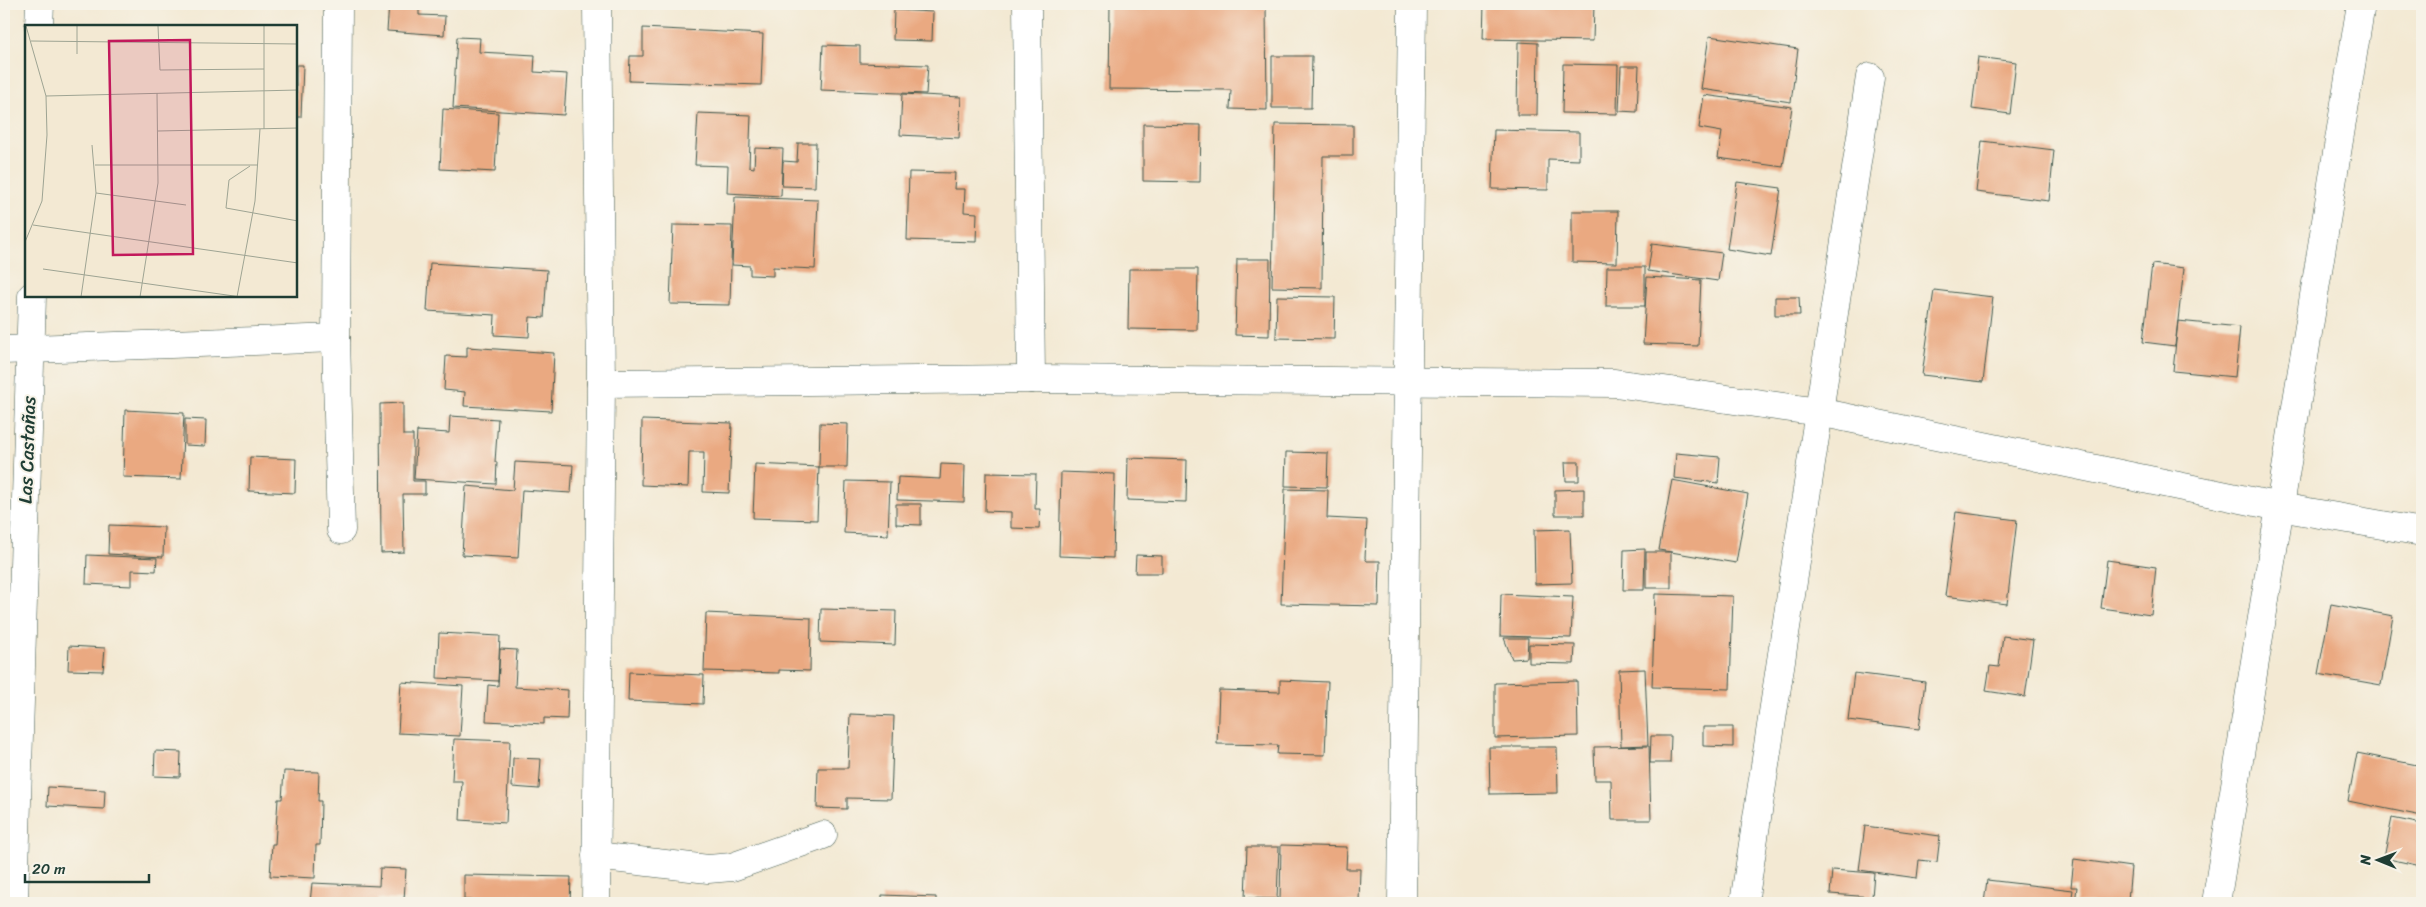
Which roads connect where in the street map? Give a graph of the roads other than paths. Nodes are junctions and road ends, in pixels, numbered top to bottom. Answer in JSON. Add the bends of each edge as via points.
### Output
{"nodes":[{"id":1,"x":40,"y":4,"type":"edge"},
{"id":2,"x":338,"y":4,"type":"edge"},
{"id":3,"x":597,"y":4,"type":"edge"},
{"id":4,"x":1027,"y":4,"type":"edge"},
{"id":5,"x":1412,"y":4,"type":"edge"},
{"id":6,"x":2361,"y":4,"type":"edge"},
{"id":7,"x":39,"y":25,"type":"edge"},
{"id":8,"x":1870,"y":76,"type":"dead end"},
{"id":9,"x":31,"y":298,"type":"edge"},
{"id":10,"x":336,"y":338,"type":"junction"},
{"id":11,"x":17,"y":350,"type":"edge"},
{"id":12,"x":1031,"y":380,"type":"junction"},
{"id":13,"x":1408,"y":381,"type":"junction"},
{"id":14,"x":601,"y":383,"type":"junction"},
{"id":15,"x":1819,"y":412,"type":"junction"},
{"id":16,"x":2280,"y":507,"type":"junction"},
{"id":17,"x":341,"y":530,"type":"dead end"},
{"id":18,"x":2422,"y":532,"type":"edge"},
{"id":19,"x":823,"y":835,"type":"dead end"},
{"id":20,"x":596,"y":856,"type":"junction"},
{"id":21,"x":14,"y":903,"type":"edge"},
{"id":22,"x":596,"y":903,"type":"edge"},
{"id":23,"x":1402,"y":903,"type":"edge"},
{"id":24,"x":1744,"y":903,"type":"edge"},
{"id":25,"x":2216,"y":903,"type":"edge"}],
"edges":[{"from":1,"to":7,"type":"street"},
{"from":2,"to":10,"type":"street"},
{"from":3,"to":14,"type":"street"},
{"from":4,"to":12,"type":"street"},
{"from":5,"to":13,"type":"street"},
{"from":6,"to":16,"type":"street"},
{"from":8,"to":15,"type":"street"},
{"from":9,"to":11,"type":"street","name":"Las Castañas"},
{"from":10,"to":11,"type":"street"},
{"from":10,"to":17,"type":"street"},
{"from":11,"to":21,"type":"street","name":"Las Castañas"},
{"from":12,"to":13,"type":"street"},
{"from":12,"to":14,"type":"street"},
{"from":13,"to":15,"type":"street","via":[[1615,384]]},
{"from":13,"to":23,"type":"street"},
{"from":14,"to":20,"type":"street"},
{"from":15,"to":16,"type":"street"},
{"from":15,"to":24,"type":"street"},
{"from":16,"to":18,"type":"street"},
{"from":16,"to":25,"type":"street"},
{"from":19,"to":20,"type":"street","via":[[732,867],[708,868]]},
{"from":20,"to":22,"type":"street"}]}
